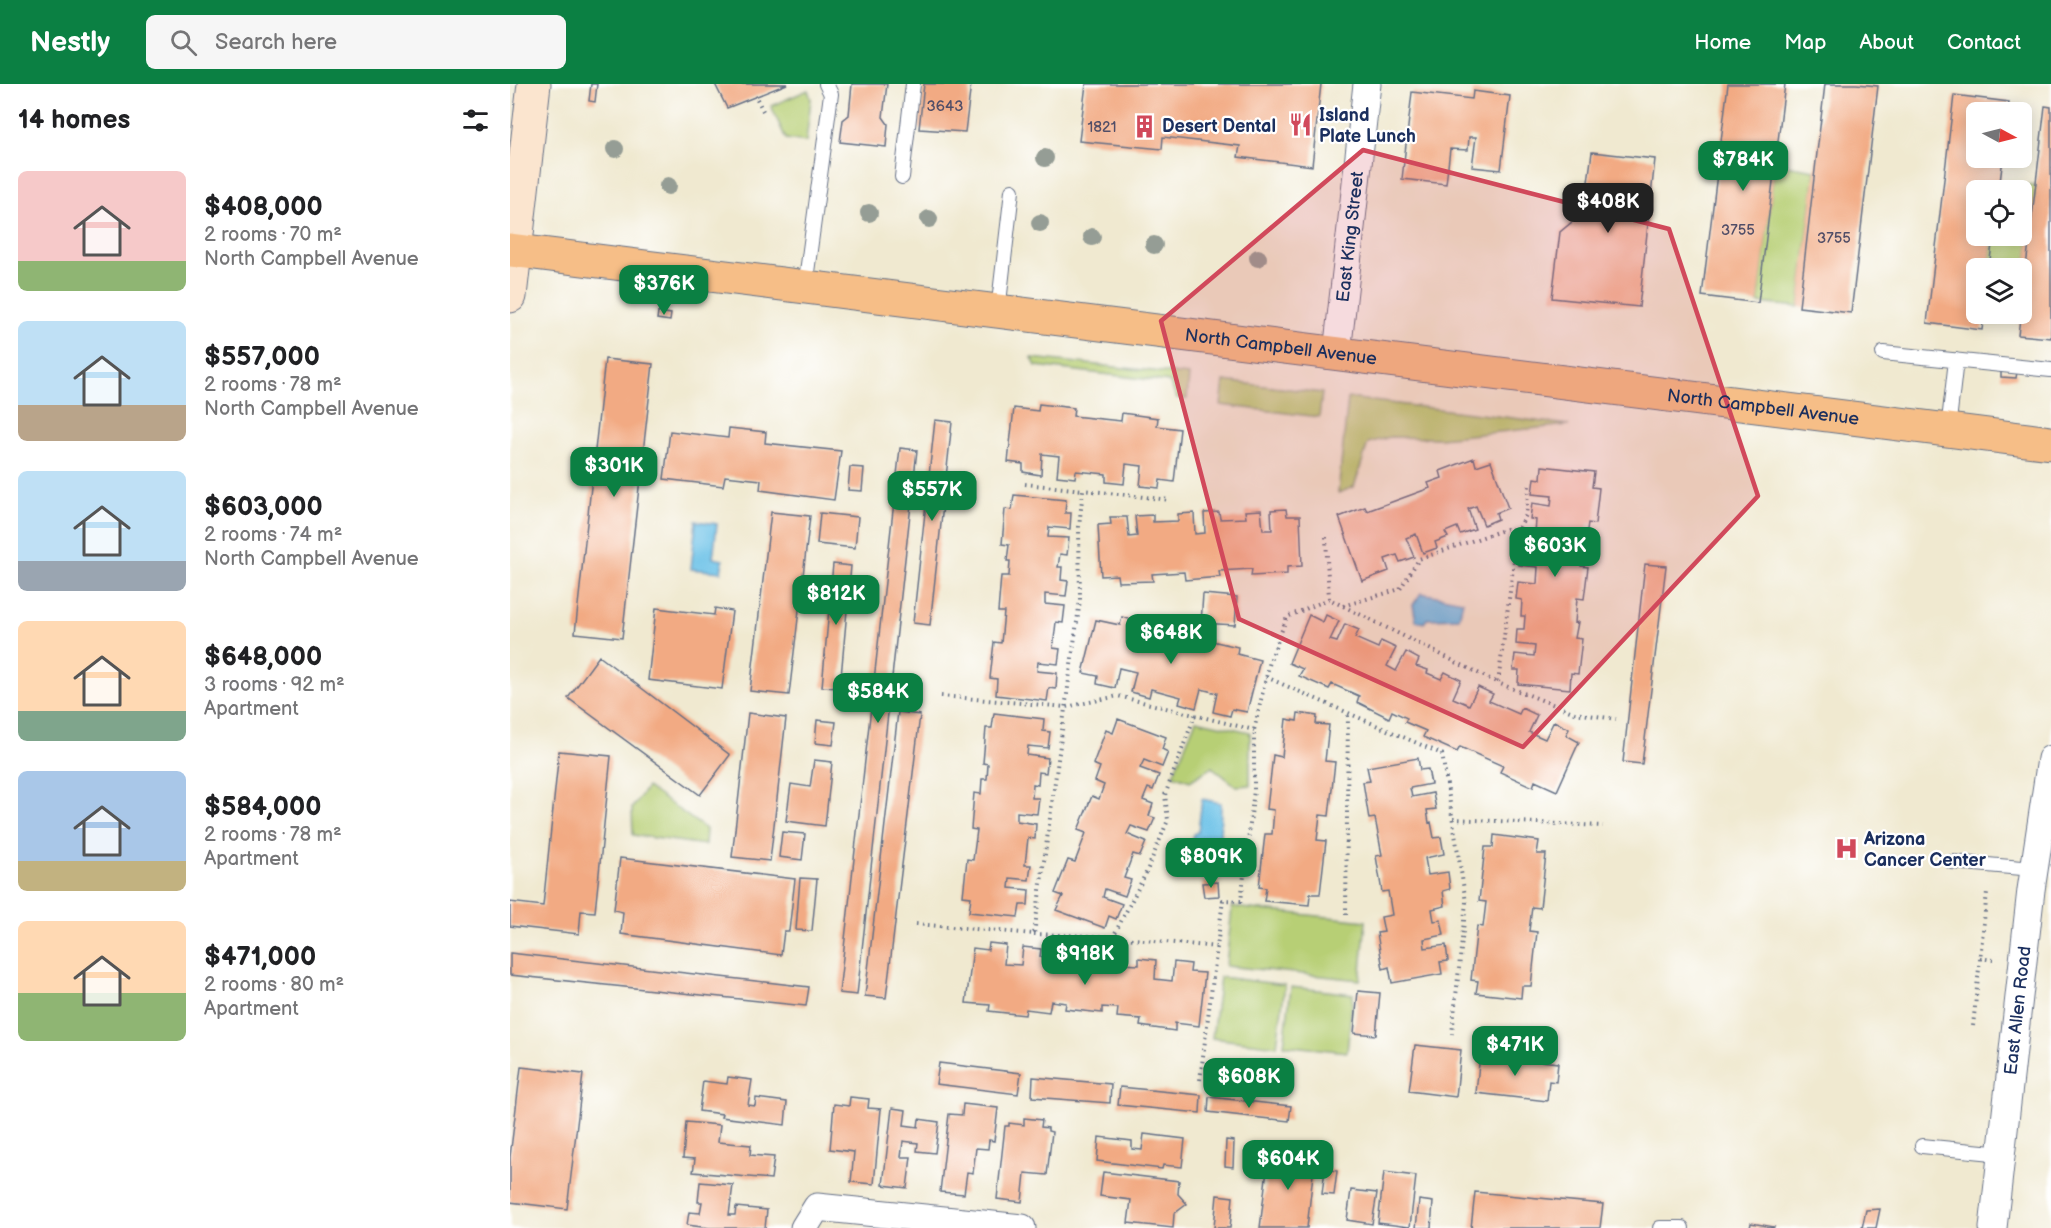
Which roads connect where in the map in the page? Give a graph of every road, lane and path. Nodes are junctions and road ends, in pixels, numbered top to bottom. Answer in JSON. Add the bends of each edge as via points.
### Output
{"nodes":[{"id":1,"x":534,"y":84,"type":"edge"},
{"id":2,"x":826,"y":84,"type":"edge"},
{"id":3,"x":913,"y":84,"type":"edge"},
{"id":4,"x":1367,"y":84,"type":"edge"},
{"id":5,"x":757,"y":99,"type":"dead end"},
{"id":6,"x":763,"y":111,"type":"dead end"},
{"id":7,"x":519,"y":138,"type":"edge"},
{"id":8,"x":902,"y":177,"type":"dead end"},
{"id":9,"x":1012,"y":190,"type":"dead end"},
{"id":10,"x":513,"y":250,"type":"edge"},
{"id":11,"x":805,"y":287,"type":"junction"},
{"id":12,"x":510,"y":296,"type":"edge"},
{"id":13,"x":998,"y":311,"type":"junction"},
{"id":14,"x":1337,"y":353,"type":"junction"},
{"id":15,"x":1883,"y":353,"type":"dead end"},
{"id":16,"x":1956,"y":360,"type":"junction"},
{"id":17,"x":2051,"y":370,"type":"edge"},
{"id":18,"x":1948,"y":430,"type":"junction"},
{"id":19,"x":2051,"y":443,"type":"edge"},
{"id":20,"x":1025,"y":484,"type":"dead end"},
{"id":21,"x":1529,"y":486,"type":"dead end"},
{"id":22,"x":1083,"y":490,"type":"junction"},
{"id":23,"x":1170,"y":500,"type":"dead end"},
{"id":24,"x":1518,"y":531,"type":"junction"},
{"id":25,"x":1326,"y":537,"type":"dead end"},
{"id":26,"x":1329,"y":599,"type":"junction"},
{"id":27,"x":1342,"y":606,"type":"junction"},
{"id":28,"x":1266,"y":677,"type":"junction"},
{"id":29,"x":1498,"y":683,"type":"junction"},
{"id":30,"x":941,"y":696,"type":"dead end"},
{"id":31,"x":1066,"y":707,"type":"junction"},
{"id":32,"x":1348,"y":713,"type":"junction"},
{"id":33,"x":1196,"y":715,"type":"junction"},
{"id":34,"x":1616,"y":719,"type":"dead end"},
{"id":35,"x":1254,"y":730,"type":"junction"},
{"id":36,"x":2051,"y":759,"type":"edge"},
{"id":37,"x":1453,"y":819,"type":"junction"},
{"id":38,"x":1603,"y":826,"type":"dead end"},
{"id":39,"x":1952,"y":862,"type":"dead end"},
{"id":40,"x":2034,"y":869,"type":"junction"},
{"id":41,"x":1987,"y":892,"type":"dead end"},
{"id":42,"x":1346,"y":915,"type":"dead end"},
{"id":43,"x":916,"y":924,"type":"dead end"},
{"id":44,"x":1034,"y":934,"type":"junction"},
{"id":45,"x":1113,"y":937,"type":"junction"},
{"id":46,"x":1217,"y":947,"type":"junction"},
{"id":47,"x":1980,"y":958,"type":"junction"},
{"id":48,"x":1993,"y":960,"type":"dead end"},
{"id":49,"x":1973,"y":1026,"type":"dead end"},
{"id":50,"x":1452,"y":1034,"type":"dead end"},
{"id":51,"x":1200,"y":1080,"type":"dead end"},
{"id":52,"x":1922,"y":1146,"type":"dead end"},
{"id":53,"x":2003,"y":1154,"type":"junction"},
{"id":54,"x":804,"y":1228,"type":"edge"},
{"id":55,"x":1022,"y":1228,"type":"edge"},
{"id":56,"x":1660,"y":1228,"type":"edge"},
{"id":57,"x":1682,"y":1228,"type":"edge"},
{"id":58,"x":1993,"y":1228,"type":"edge"}],
"edges":[{"from":1,"to":7,"type":"main road"},
{"from":2,"to":11,"type":"lane","via":[[831,94]]},
{"from":3,"to":8,"type":"lane"},
{"from":4,"to":14,"type":"street","name":"East King Street"},
{"from":5,"to":6,"type":"path"},
{"from":7,"to":10,"type":"main road"},
{"from":9,"to":13,"type":"lane"},
{"from":10,"to":11,"type":"main road","name":"North Campbell Avenue"},
{"from":10,"to":12,"type":"main road"},
{"from":11,"to":13,"type":"main road","name":"North Campbell Avenue"},
{"from":13,"to":14,"type":"main road","name":"North Campbell Avenue"},
{"from":14,"to":18,"type":"main road","name":"North Campbell Avenue"},
{"from":15,"to":16,"type":"lane"},
{"from":16,"to":17,"type":"lane"},
{"from":16,"to":18,"type":"lane"},
{"from":18,"to":19,"type":"main road","name":"North Campbell Avenue"},
{"from":20,"to":22,"type":"path"},
{"from":21,"to":24,"type":"path","via":[[1526,515]]},
{"from":22,"to":23,"type":"path"},
{"from":22,"to":31,"type":"path","via":[[1080,600]]},
{"from":24,"to":27,"type":"path","via":[[1506,529],[1419,559],[1401,588]]},
{"from":24,"to":29,"type":"path"},
{"from":25,"to":26,"type":"path"},
{"from":26,"to":27,"type":"path"},
{"from":26,"to":28,"type":"path","via":[[1287,617]]},
{"from":27,"to":29,"type":"path"},
{"from":28,"to":32,"type":"path"},
{"from":28,"to":35,"type":"path"},
{"from":29,"to":34,"type":"path","via":[[1575,713]]},
{"from":30,"to":31,"type":"path"},
{"from":31,"to":33,"type":"path","via":[[1118,696]]},
{"from":31,"to":44,"type":"path"},
{"from":32,"to":37,"type":"path","via":[[1442,754]]},
{"from":32,"to":42,"type":"path"},
{"from":33,"to":35,"type":"path"},
{"from":33,"to":45,"type":"path","via":[[1165,795],[1168,820]]},
{"from":35,"to":46,"type":"path","via":[[1254,790],[1241,901],[1223,900]]},
{"from":36,"to":40,"type":"street","name":"East Allen Road"},
{"from":37,"to":38,"type":"path"},
{"from":37,"to":50,"type":"path","via":[[1466,902]]},
{"from":39,"to":40,"type":"lane"},
{"from":40,"to":53,"type":"street","name":"East Allen Road"},
{"from":41,"to":47,"type":"path"},
{"from":43,"to":44,"type":"path"},
{"from":44,"to":45,"type":"path"},
{"from":45,"to":46,"type":"path"},
{"from":46,"to":51,"type":"path"},
{"from":47,"to":48,"type":"path"},
{"from":47,"to":49,"type":"path"},
{"from":52,"to":53,"type":"lane"},
{"from":53,"to":58,"type":"street","name":"East Allen Road"},
{"from":54,"to":55,"type":"street","via":[[817,1207]]},
{"from":56,"to":57,"type":"lane"}]}
